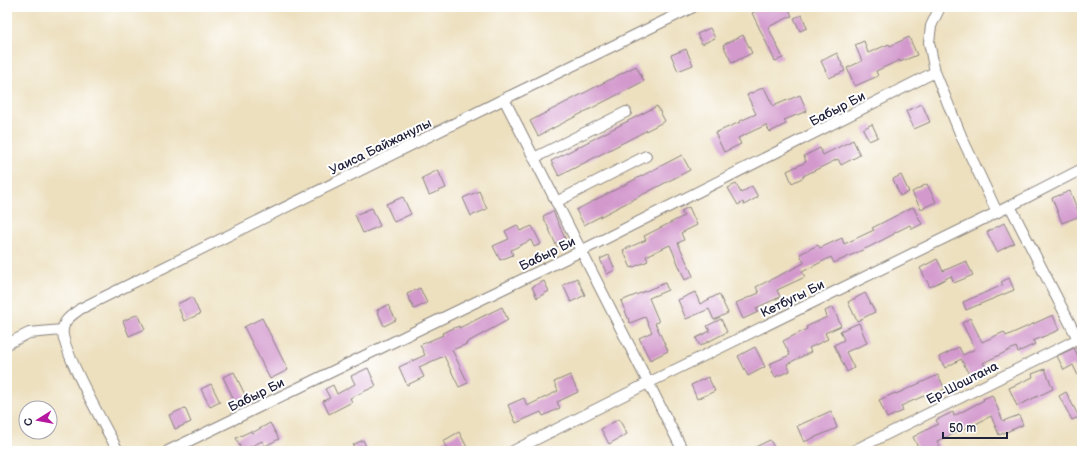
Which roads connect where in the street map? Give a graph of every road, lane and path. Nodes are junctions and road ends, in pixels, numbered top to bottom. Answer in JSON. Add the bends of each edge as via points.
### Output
{"nodes":[{"id":1,"x":692,"y":7,"type":"edge"},
{"id":2,"x":940,"y":7,"type":"edge"},
{"id":3,"x":935,"y":72,"type":"junction"},
{"id":4,"x":504,"y":99,"type":"junction"},
{"id":5,"x":626,"y":112,"type":"dead end"},
{"id":6,"x":646,"y":156,"type":"dead end"},
{"id":7,"x":534,"y":158,"type":"junction"},
{"id":8,"x":1082,"y":169,"type":"edge"},
{"id":9,"x":556,"y":202,"type":"junction"},
{"id":10,"x":1010,"y":206,"type":"junction"},
{"id":11,"x":997,"y":212,"type":"junction"},
{"id":12,"x":581,"y":251,"type":"junction"},
{"id":13,"x":62,"y":330,"type":"junction"},
{"id":14,"x":1081,"y":341,"type":"edge"},
{"id":15,"x":7,"y":344,"type":"edge"},
{"id":16,"x":648,"y":382,"type":"junction"},
{"id":17,"x":118,"y":451,"type":"edge"},
{"id":18,"x":168,"y":451,"type":"edge"},
{"id":19,"x":513,"y":451,"type":"edge"},
{"id":20,"x":683,"y":451,"type":"edge"},
{"id":21,"x":853,"y":451,"type":"edge"}],
"edges":[{"from":1,"to":4,"type":"street","name":"Уаиса Байжанулы"},
{"from":2,"to":3,"type":"street","via":[[931,26],[929,42]]},
{"from":3,"to":11,"type":"street","via":[[962,138]]},
{"from":3,"to":12,"type":"street","name":"Бабыр Би"},
{"from":4,"to":7,"type":"street"},
{"from":4,"to":13,"type":"street","name":"Уаиса Байжанулы","via":[[80,309],[66,320]]},
{"from":5,"to":7,"type":"street"},
{"from":6,"to":9,"type":"street"},
{"from":7,"to":9,"type":"street"},
{"from":8,"to":10,"type":"street","name":"Кетбугы Би"},
{"from":9,"to":12,"type":"street"},
{"from":10,"to":11,"type":"street","name":"Кетбугы Би"},
{"from":10,"to":14,"type":"street"},
{"from":11,"to":16,"type":"street","name":"Кетбугы Би"},
{"from":12,"to":16,"type":"street"},
{"from":12,"to":18,"type":"street","name":"Бабыр Би"},
{"from":13,"to":15,"type":"street","via":[[29,333]]},
{"from":13,"to":17,"type":"street","via":[[74,365]]},
{"from":14,"to":21,"type":"street","name":"Ер-Шоштана"},
{"from":16,"to":19,"type":"street","name":"Кетбугы Би"},
{"from":16,"to":20,"type":"street"}]}
